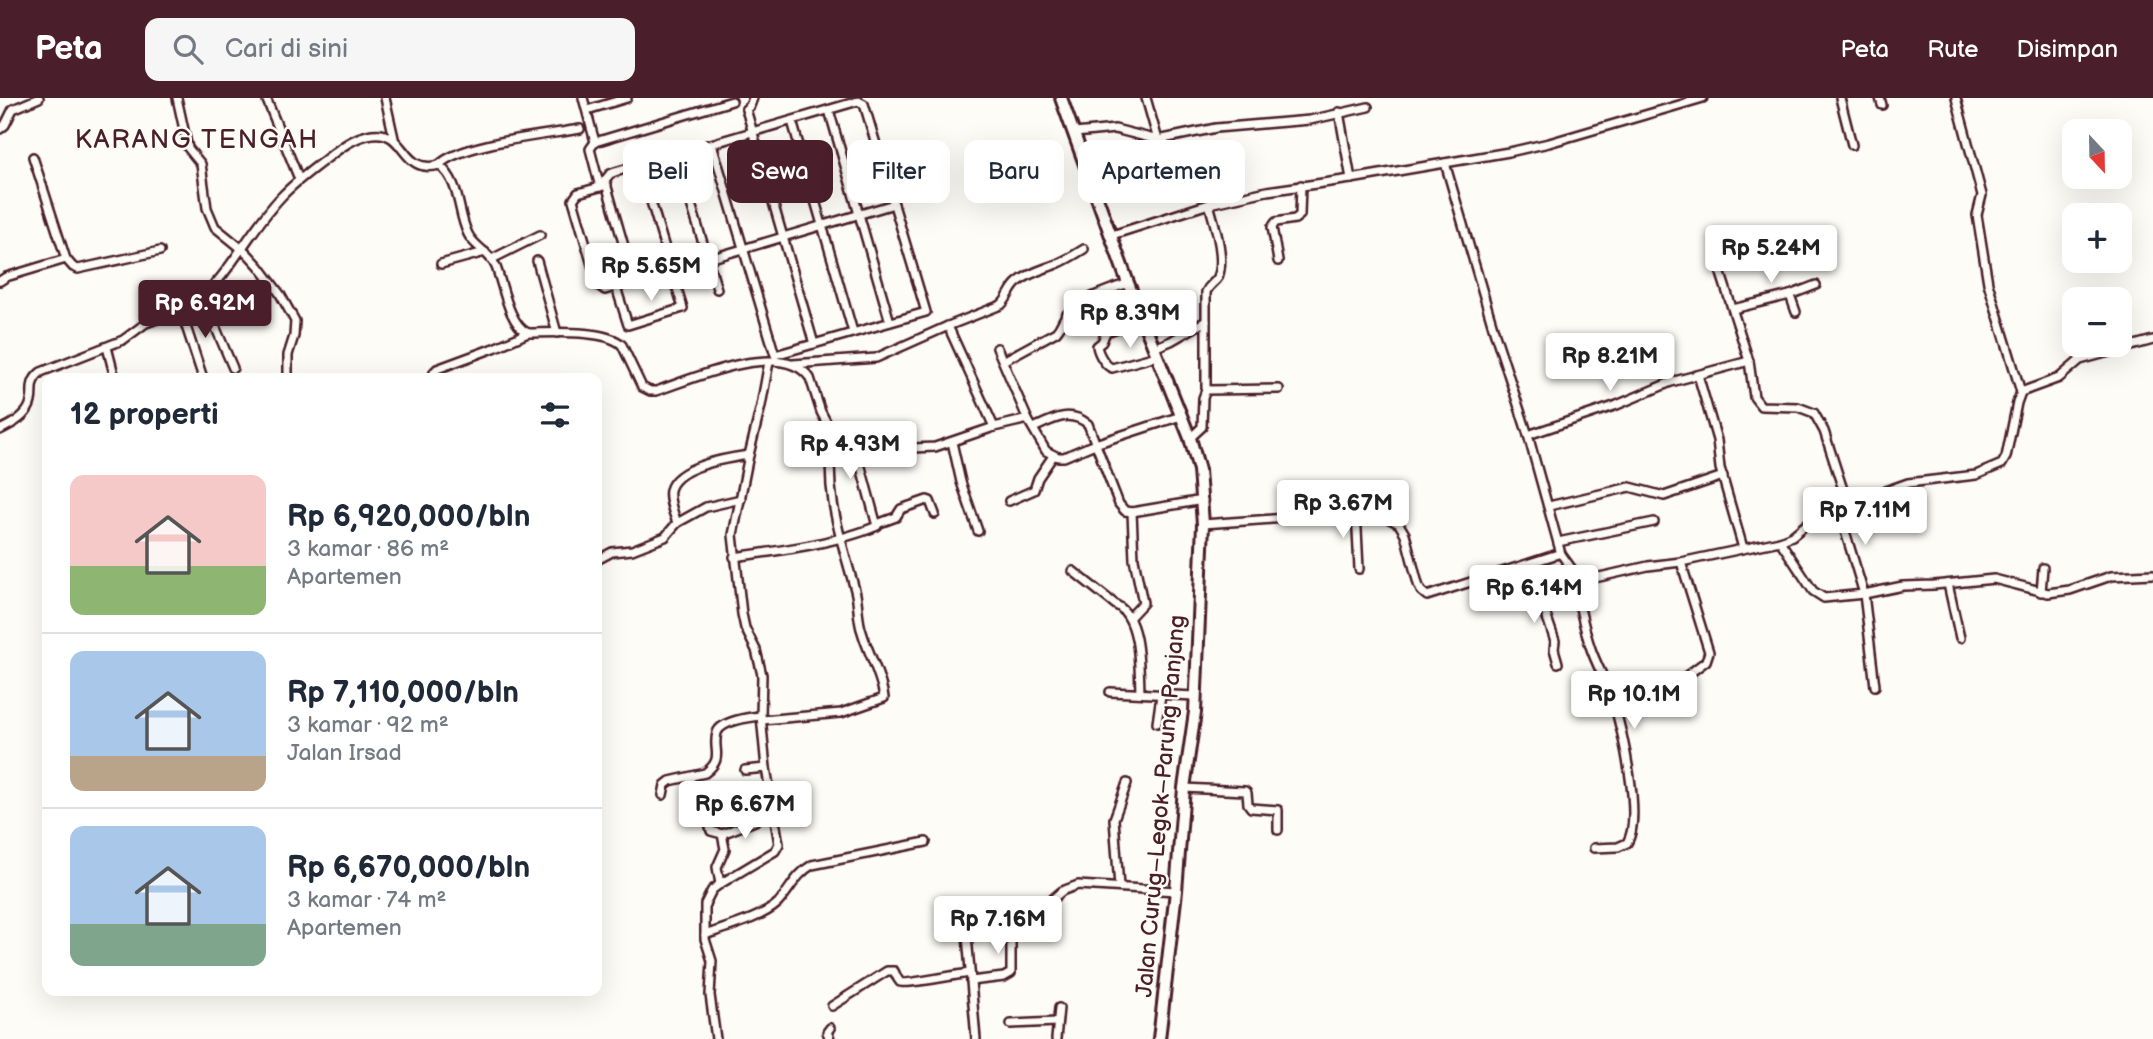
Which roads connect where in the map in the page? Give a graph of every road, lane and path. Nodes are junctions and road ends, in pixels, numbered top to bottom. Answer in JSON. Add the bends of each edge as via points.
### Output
{"nodes":[{"id":1,"x":40,"y":98,"type":"edge"},
{"id":2,"x":177,"y":98,"type":"edge"},
{"id":3,"x":266,"y":98,"type":"edge"},
{"id":4,"x":385,"y":98,"type":"edge"},
{"id":5,"x":583,"y":98,"type":"edge"},
{"id":6,"x":627,"y":98,"type":"edge"},
{"id":7,"x":1061,"y":98,"type":"edge"},
{"id":8,"x":1146,"y":98,"type":"edge"},
{"id":9,"x":1703,"y":98,"type":"edge"},
{"id":10,"x":1839,"y":98,"type":"edge"},
{"id":11,"x":1956,"y":98,"type":"edge"},
{"id":12,"x":732,"y":99,"type":"edge"},
{"id":13,"x":756,"y":99,"type":"edge"},
{"id":14,"x":1368,"y":107,"type":"dead end"},
{"id":15,"x":746,"y":109,"type":"junction"},
{"id":16,"x":587,"y":110,"type":"junction"},
{"id":17,"x":829,"y":110,"type":"junction"},
{"id":18,"x":1339,"y":113,"type":"junction"},
{"id":19,"x":792,"y":121,"type":"junction"},
{"id":20,"x":0,"y":129,"type":"edge"},
{"id":21,"x":580,"y":129,"type":"dead end"},
{"id":22,"x":753,"y":132,"type":"junction"},
{"id":23,"x":1075,"y":133,"type":"junction"},
{"id":24,"x":394,"y":139,"type":"junction"},
{"id":25,"x":1158,"y":140,"type":"junction"},
{"id":26,"x":595,"y":142,"type":"junction"},
{"id":27,"x":713,"y":144,"type":"edge"},
{"id":28,"x":1852,"y":145,"type":"dead end"},
{"id":29,"x":713,"y":147,"type":"edge"},
{"id":30,"x":33,"y":157,"type":"dead end"},
{"id":31,"x":1445,"y":163,"type":"junction"},
{"id":32,"x":439,"y":165,"type":"junction"},
{"id":33,"x":623,"y":170,"type":"edge"},
{"id":34,"x":299,"y":179,"type":"junction"},
{"id":35,"x":1351,"y":179,"type":"junction"},
{"id":36,"x":1301,"y":185,"type":"junction"},
{"id":37,"x":603,"y":186,"type":"junction"},
{"id":38,"x":652,"y":203,"type":"edge"},
{"id":39,"x":690,"y":203,"type":"edge"},
{"id":40,"x":894,"y":204,"type":"junction"},
{"id":41,"x":1209,"y":204,"type":"junction"},
{"id":42,"x":859,"y":214,"type":"junction"},
{"id":43,"x":822,"y":225,"type":"junction"},
{"id":44,"x":540,"y":235,"type":"dead end"},
{"id":45,"x":1112,"y":235,"type":"junction"},
{"id":46,"x":783,"y":237,"type":"junction"},
{"id":47,"x":241,"y":248,"type":"junction"},
{"id":48,"x":743,"y":249,"type":"junction"},
{"id":49,"x":1084,"y":250,"type":"dead end"},
{"id":50,"x":160,"y":251,"type":"dead end"},
{"id":51,"x":485,"y":252,"type":"junction"},
{"id":52,"x":1716,"y":258,"type":"dead end"},
{"id":53,"x":66,"y":259,"type":"junction"},
{"id":54,"x":492,"y":259,"type":"junction"},
{"id":55,"x":707,"y":260,"type":"junction"},
{"id":56,"x":537,"y":261,"type":"dead end"},
{"id":57,"x":1278,"y":261,"type":"dead end"},
{"id":58,"x":440,"y":264,"type":"dead end"},
{"id":59,"x":672,"y":270,"type":"junction"},
{"id":60,"x":0,"y":281,"type":"edge"},
{"id":61,"x":634,"y":281,"type":"junction"},
{"id":62,"x":1128,"y":283,"type":"junction"},
{"id":63,"x":1816,"y":285,"type":"dead end"},
{"id":64,"x":616,"y":287,"type":"junction"},
{"id":65,"x":716,"y":289,"type":"dead end"},
{"id":66,"x":1790,"y":295,"type":"junction"},
{"id":67,"x":203,"y":298,"type":"junction"},
{"id":68,"x":1733,"y":309,"type":"junction"},
{"id":69,"x":181,"y":311,"type":"junction"},
{"id":70,"x":1796,"y":312,"type":"dead end"},
{"id":71,"x":1143,"y":319,"type":"junction"},
{"id":72,"x":890,"y":321,"type":"junction"},
{"id":73,"x":1206,"y":321,"type":"junction"},
{"id":74,"x":948,"y":326,"type":"junction"},
{"id":75,"x":853,"y":332,"type":"junction"},
{"id":76,"x":528,"y":333,"type":"junction"},
{"id":77,"x":557,"y":333,"type":"junction"},
{"id":78,"x":2153,"y":340,"type":"edge"},
{"id":79,"x":814,"y":344,"type":"junction"},
{"id":80,"x":107,"y":347,"type":"junction"},
{"id":81,"x":998,"y":348,"type":"dead end"},
{"id":82,"x":1156,"y":352,"type":"junction"},
{"id":83,"x":1003,"y":361,"type":"junction"},
{"id":84,"x":1749,"y":361,"type":"junction"},
{"id":85,"x":769,"y":362,"type":"junction"},
{"id":86,"x":793,"y":364,"type":"junction"},
{"id":87,"x":233,"y":368,"type":"dead end"},
{"id":88,"x":114,"y":373,"type":"edge"},
{"id":89,"x":201,"y":373,"type":"edge"},
{"id":90,"x":288,"y":373,"type":"edge"},
{"id":91,"x":434,"y":373,"type":"edge"},
{"id":92,"x":1699,"y":375,"type":"junction"},
{"id":93,"x":1279,"y":389,"type":"dead end"},
{"id":94,"x":1206,"y":390,"type":"junction"},
{"id":95,"x":2021,"y":391,"type":"junction"},
{"id":96,"x":1181,"y":416,"type":"junction"},
{"id":97,"x":1028,"y":420,"type":"junction"},
{"id":98,"x":994,"y":427,"type":"junction"},
{"id":99,"x":1034,"y":428,"type":"junction"},
{"id":100,"x":0,"y":430,"type":"edge"},
{"id":101,"x":834,"y":433,"type":"junction"},
{"id":102,"x":1528,"y":435,"type":"junction"},
{"id":103,"x":1190,"y":438,"type":"junction"},
{"id":104,"x":857,"y":439,"type":"junction"},
{"id":105,"x":952,"y":442,"type":"junction"},
{"id":106,"x":1095,"y":444,"type":"junction"},
{"id":107,"x":749,"y":455,"type":"junction"},
{"id":108,"x":1053,"y":456,"type":"junction"},
{"id":109,"x":1723,"y":477,"type":"junction"},
{"id":110,"x":741,"y":499,"type":"junction"},
{"id":111,"x":1203,"y":500,"type":"junction"},
{"id":112,"x":1009,"y":501,"type":"dead end"},
{"id":113,"x":1848,"y":505,"type":"junction"},
{"id":114,"x":1549,"y":506,"type":"junction"},
{"id":115,"x":1838,"y":508,"type":"junction"},
{"id":116,"x":1356,"y":510,"type":"junction"},
{"id":117,"x":1132,"y":512,"type":"junction"},
{"id":118,"x":935,"y":514,"type":"dead end"},
{"id":119,"x":1654,"y":522,"type":"dead end"},
{"id":120,"x":677,"y":523,"type":"junction"},
{"id":121,"x":877,"y":524,"type":"junction"},
{"id":122,"x":1203,"y":524,"type":"junction"},
{"id":123,"x":978,"y":531,"type":"dead end"},
{"id":124,"x":841,"y":537,"type":"junction"},
{"id":125,"x":1780,"y":541,"type":"junction"},
{"id":126,"x":1558,"y":542,"type":"junction"},
{"id":127,"x":1743,"y":548,"type":"junction"},
{"id":128,"x":1561,"y":554,"type":"junction"},
{"id":129,"x":602,"y":557,"type":"edge"},
{"id":130,"x":734,"y":557,"type":"junction"},
{"id":131,"x":1681,"y":562,"type":"junction"},
{"id":132,"x":2043,"y":568,"type":"dead end"},
{"id":133,"x":1359,"y":569,"type":"dead end"},
{"id":134,"x":1073,"y":571,"type":"dead end"},
{"id":135,"x":1573,"y":572,"type":"junction"},
{"id":136,"x":2153,"y":574,"type":"edge"},
{"id":137,"x":1948,"y":584,"type":"junction"},
{"id":138,"x":2041,"y":592,"type":"junction"},
{"id":139,"x":1864,"y":594,"type":"junction"},
{"id":140,"x":1578,"y":600,"type":"junction"},
{"id":141,"x":1129,"y":618,"type":"junction"},
{"id":142,"x":1960,"y":638,"type":"dead end"},
{"id":143,"x":1558,"y":663,"type":"dead end"},
{"id":144,"x":1875,"y":687,"type":"dead end"},
{"id":145,"x":1110,"y":692,"type":"dead end"},
{"id":146,"x":1140,"y":693,"type":"junction"},
{"id":147,"x":1161,"y":695,"type":"junction"},
{"id":148,"x":1195,"y":695,"type":"junction"},
{"id":149,"x":1614,"y":704,"type":"junction"},
{"id":150,"x":762,"y":718,"type":"junction"},
{"id":151,"x":1157,"y":723,"type":"dead end"},
{"id":152,"x":766,"y":768,"type":"junction"},
{"id":153,"x":745,"y":770,"type":"dead end"},
{"id":154,"x":690,"y":777,"type":"junction"},
{"id":155,"x":1127,"y":783,"type":"dead end"},
{"id":156,"x":1184,"y":788,"type":"junction"},
{"id":157,"x":663,"y":795,"type":"dead end"},
{"id":158,"x":755,"y":821,"type":"dead end"},
{"id":159,"x":1278,"y":830,"type":"dead end"},
{"id":160,"x":722,"y":834,"type":"junction"},
{"id":161,"x":926,"y":842,"type":"dead end"},
{"id":162,"x":1594,"y":848,"type":"dead end"},
{"id":163,"x":720,"y":884,"type":"junction"},
{"id":164,"x":1119,"y":887,"type":"junction"},
{"id":165,"x":1175,"y":891,"type":"junction"},
{"id":166,"x":1048,"y":903,"type":"dead end"},
{"id":167,"x":1009,"y":917,"type":"dead end"},
{"id":168,"x":966,"y":924,"type":"dead end"},
{"id":169,"x":1011,"y":932,"type":"junction"},
{"id":170,"x":968,"y":933,"type":"junction"},
{"id":171,"x":705,"y":935,"type":"junction"},
{"id":172,"x":970,"y":977,"type":"junction"},
{"id":173,"x":832,"y":1006,"type":"dead end"},
{"id":174,"x":1059,"y":1009,"type":"dead end"},
{"id":175,"x":1058,"y":1023,"type":"junction"},
{"id":176,"x":1011,"y":1024,"type":"dead end"},
{"id":177,"x":830,"y":1028,"type":"dead end"},
{"id":178,"x":716,"y":1039,"type":"edge"},
{"id":179,"x":830,"y":1039,"type":"edge"},
{"id":180,"x":976,"y":1039,"type":"edge"},
{"id":181,"x":1056,"y":1039,"type":"edge"},
{"id":182,"x":1159,"y":1039,"type":"edge"}],
"edges":[{"from":1,"to":20,"type":"street","via":[[13,109]]},
{"from":2,"to":47,"type":"street","via":[[190,153],[201,164],[212,220]]},
{"from":3,"to":34,"type":"street"},
{"from":4,"to":24,"type":"street"},
{"from":5,"to":16,"type":"street"},
{"from":6,"to":16,"type":"street"},
{"from":7,"to":23,"type":"main road","name":"Jalan Curug–Legok–Parung Panjang"},
{"from":8,"to":25,"type":"street"},
{"from":9,"to":31,"type":"street","via":[[1549,143]]},
{"from":10,"to":28,"type":"street"},
{"from":11,"to":95,"type":"street","via":[[1982,195],[1977,215],[1988,283]]},
{"from":12,"to":15,"type":"street","via":[[736,107]]},
{"from":12,"to":26,"type":"street"},
{"from":13,"to":15,"type":"street"},
{"from":14,"to":18,"type":"street"},
{"from":15,"to":22,"type":"street"},
{"from":16,"to":26,"type":"street"},
{"from":17,"to":19,"type":"street"},
{"from":17,"to":40,"type":"street","via":[[858,101],[864,104]]},
{"from":17,"to":42,"type":"street"},
{"from":18,"to":25,"type":"street"},
{"from":18,"to":35,"type":"street"},
{"from":19,"to":22,"type":"street"},
{"from":19,"to":43,"type":"street"},
{"from":21,"to":32,"type":"street","via":[[467,150]]},
{"from":22,"to":27,"type":"street"},
{"from":22,"to":46,"type":"street"},
{"from":23,"to":25,"type":"street","via":[[1115,129]]},
{"from":23,"to":45,"type":"main road","name":"Jalan Curug–Legok–Parung Panjang"},
{"from":24,"to":32,"type":"street","via":[[417,165]]},
{"from":24,"to":34,"type":"street","via":[[384,134],[362,136]]},
{"from":26,"to":37,"type":"street","via":[[590,149]]},
{"from":29,"to":48,"type":"street"},
{"from":30,"to":53,"type":"street"},
{"from":31,"to":35,"type":"street"},
{"from":31,"to":102,"type":"street"},
{"from":32,"to":51,"type":"street","via":[[455,187],[469,236]]},
{"from":33,"to":37,"type":"street","via":[[610,174]]},
{"from":34,"to":47,"type":"street"},
{"from":35,"to":36,"type":"street"},
{"from":36,"to":41,"type":"street"},
{"from":36,"to":57,"type":"street","via":[[1300,215],[1272,227]]},
{"from":37,"to":61,"type":"street"},
{"from":37,"to":64,"type":"street","via":[[578,193],[573,200],[598,285],[605,290]]},
{"from":38,"to":59,"type":"street"},
{"from":39,"to":55,"type":"street"},
{"from":40,"to":42,"type":"street"},
{"from":40,"to":72,"type":"street","via":[[926,312]]},
{"from":41,"to":45,"type":"street"},
{"from":41,"to":73,"type":"street","via":[[1221,254],[1217,278],[1206,292]]},
{"from":42,"to":43,"type":"street"},
{"from":42,"to":72,"type":"street"},
{"from":43,"to":46,"type":"street"},
{"from":43,"to":75,"type":"street"},
{"from":44,"to":54,"type":"street"},
{"from":45,"to":62,"type":"main road","name":"Jalan Curug–Legok–Parung Panjang"},
{"from":46,"to":48,"type":"street"},
{"from":46,"to":79,"type":"street"},
{"from":47,"to":67,"type":"street"},
{"from":47,"to":90,"type":"street","via":[[274,286],[295,321]]},
{"from":48,"to":55,"type":"street"},
{"from":48,"to":79,"type":"street","via":[[775,355]]},
{"from":49,"to":74,"type":"street","via":[[1020,280],[1002,304]]},
{"from":50,"to":53,"type":"street","via":[[78,268]]},
{"from":51,"to":54,"type":"street"},
{"from":51,"to":58,"type":"street"},
{"from":52,"to":68,"type":"street"},
{"from":53,"to":60,"type":"street"},
{"from":54,"to":76,"type":"street","via":[[513,317]]},
{"from":55,"to":59,"type":"street"},
{"from":55,"to":65,"type":"street"},
{"from":56,"to":77,"type":"street"},
{"from":59,"to":61,"type":"street"},
{"from":59,"to":64,"type":"street","via":[[683,308],[628,326]]},
{"from":61,"to":64,"type":"street"},
{"from":62,"to":71,"type":"main road","name":"Jalan Curug–Legok–Parung Panjang"},
{"from":62,"to":83,"type":"street","via":[[1091,297],[1067,314],[1056,332]]},
{"from":63,"to":66,"type":"street"},
{"from":66,"to":68,"type":"street"},
{"from":66,"to":70,"type":"street"},
{"from":67,"to":69,"type":"street"},
{"from":67,"to":87,"type":"street"},
{"from":68,"to":84,"type":"street"},
{"from":69,"to":80,"type":"street","via":[[146,323]]},
{"from":69,"to":89,"type":"street"},
{"from":71,"to":82,"type":"main road","name":"Jalan Curug–Legok–Parung Panjang"},
{"from":71,"to":82,"type":"street","via":[[1106,332],[1097,349],[1112,369]]},
{"from":72,"to":75,"type":"street"},
{"from":73,"to":82,"type":"street"},
{"from":73,"to":94,"type":"street"},
{"from":74,"to":86,"type":"street","via":[[876,358]]},
{"from":74,"to":98,"type":"street"},
{"from":75,"to":79,"type":"street"},
{"from":76,"to":77,"type":"street"},
{"from":76,"to":91,"type":"street"},
{"from":77,"to":85,"type":"street","via":[[617,341],[642,387],[650,391],[734,364]]},
{"from":78,"to":95,"type":"street","via":[[2080,360],[2059,377]]},
{"from":80,"to":88,"type":"street"},
{"from":80,"to":100,"type":"street","via":[[37,375],[27,412]]},
{"from":81,"to":83,"type":"street"},
{"from":82,"to":96,"type":"main road","name":"Jalan Curug–Legok–Parung Panjang"},
{"from":83,"to":97,"type":"street"},
{"from":84,"to":92,"type":"street"},
{"from":84,"to":113,"type":"street","via":[[1754,397],[1761,406],[1798,407],[1817,418]]},
{"from":85,"to":86,"type":"street"},
{"from":85,"to":107,"type":"street"},
{"from":86,"to":101,"type":"street","via":[[810,378],[826,424]]},
{"from":92,"to":102,"type":"street"},
{"from":92,"to":109,"type":"street"},
{"from":93,"to":94,"type":"street"},
{"from":94,"to":103,"type":"street","via":[[1202,427]]},
{"from":95,"to":113,"type":"street","via":[[2002,464],[1968,477],[1908,483]]},
{"from":96,"to":103,"type":"main road","name":"Jalan Curug–Legok–Parung Panjang"},
{"from":96,"to":106,"type":"street"},
{"from":97,"to":98,"type":"street"},
{"from":97,"to":99,"type":"street"},
{"from":98,"to":105,"type":"street"},
{"from":99,"to":106,"type":"street","via":[[1070,415],[1088,424]]},
{"from":99,"to":108,"type":"street"},
{"from":101,"to":104,"type":"street"},
{"from":101,"to":124,"type":"street","via":[[831,494]]},
{"from":102,"to":114,"type":"street"},
{"from":103,"to":111,"type":"main road","name":"Jalan Curug–Legok–Parung Panjang"},
{"from":104,"to":105,"type":"street","via":[[914,448]]},
{"from":104,"to":121,"type":"street"},
{"from":105,"to":123,"type":"street"},
{"from":106,"to":108,"type":"street","via":[[1064,457]]},
{"from":106,"to":117,"type":"street","via":[[1119,504]]},
{"from":107,"to":110,"type":"street"},
{"from":107,"to":120,"type":"street","via":[[705,463],[677,479],[669,493]]},
{"from":108,"to":112,"type":"street","via":[[1034,490]]},
{"from":109,"to":114,"type":"street","via":[[1664,496],[1630,487]]},
{"from":109,"to":127,"type":"street"},
{"from":110,"to":120,"type":"street","via":[[706,507]]},
{"from":110,"to":130,"type":"street","via":[[733,535]]},
{"from":111,"to":117,"type":"street"},
{"from":111,"to":122,"type":"main road","name":"Jalan Curug–Legok–Parung Panjang"},
{"from":113,"to":115,"type":"street"},
{"from":114,"to":126,"type":"street"},
{"from":115,"to":125,"type":"street"},
{"from":115,"to":139,"type":"street"},
{"from":116,"to":122,"type":"street"},
{"from":116,"to":128,"type":"street","via":[[1399,524],[1418,584],[1427,596]]},
{"from":116,"to":133,"type":"street"},
{"from":117,"to":141,"type":"street","via":[[1134,559],[1143,603]]},
{"from":118,"to":121,"type":"street","via":[[928,500]]},
{"from":119,"to":126,"type":"street"},
{"from":120,"to":129,"type":"street","via":[[665,537]]},
{"from":121,"to":124,"type":"street"},
{"from":122,"to":148,"type":"main road","name":"Jalan Curug–Legok–Parung Panjang"},
{"from":124,"to":130,"type":"street"},
{"from":124,"to":150,"type":"street","via":[[860,627],[884,698],[841,713]]},
{"from":125,"to":127,"type":"street"},
{"from":125,"to":139,"type":"street","via":[[1820,597]]},
{"from":126,"to":128,"type":"street"},
{"from":127,"to":131,"type":"street"},
{"from":128,"to":135,"type":"street"},
{"from":130,"to":150,"type":"street","via":[[745,628],[762,675]]},
{"from":131,"to":135,"type":"street","via":[[1595,578],[1582,579]]},
{"from":131,"to":149,"type":"street","via":[[1709,652],[1685,677],[1689,698],[1658,710],[1646,707],[1639,696]]},
{"from":132,"to":138,"type":"street"},
{"from":134,"to":141,"type":"street","via":[[1124,608]]},
{"from":135,"to":140,"type":"street"},
{"from":136,"to":138,"type":"street","via":[[2118,574],[2061,592]]},
{"from":137,"to":138,"type":"street","via":[[1994,579]]},
{"from":137,"to":139,"type":"street"},
{"from":137,"to":142,"type":"street"},
{"from":139,"to":144,"type":"street"},
{"from":140,"to":143,"type":"street","via":[[1544,608]]},
{"from":140,"to":149,"type":"street"},
{"from":141,"to":146,"type":"street","via":[[1138,649]]},
{"from":145,"to":146,"type":"street"},
{"from":146,"to":147,"type":"street"},
{"from":147,"to":148,"type":"street"},
{"from":147,"to":151,"type":"street"},
{"from":148,"to":156,"type":"main road","name":"Jalan Curug–Legok–Parung Panjang"},
{"from":149,"to":162,"type":"street","via":[[1632,789],[1633,825],[1627,843]]},
{"from":150,"to":152,"type":"street"},
{"from":150,"to":154,"type":"street","via":[[739,719],[722,726],[716,735],[715,762],[705,773]]},
{"from":152,"to":153,"type":"street"},
{"from":152,"to":163,"type":"street","via":[[778,847]]},
{"from":154,"to":157,"type":"street","via":[[668,782]]},
{"from":154,"to":160,"type":"street","via":[[694,806],[706,811],[711,831]]},
{"from":155,"to":164,"type":"street","via":[[1114,819]]},
{"from":156,"to":159,"type":"street","via":[[1245,791],[1251,808],[1278,810]]},
{"from":156,"to":165,"type":"main road","name":"Jalan Curug–Legok–Parung Panjang"},
{"from":158,"to":160,"type":"street"},
{"from":160,"to":163,"type":"street","via":[[725,849],[717,867]]},
{"from":161,"to":171,"type":"street","via":[[811,865],[770,909]]},
{"from":163,"to":171,"type":"street","via":[[705,904]]},
{"from":164,"to":165,"type":"street"},
{"from":164,"to":166,"type":"street","via":[[1078,884]]},
{"from":165,"to":182,"type":"main road","name":"Jalan Curug–Legok–Parung Panjang"},
{"from":167,"to":169,"type":"street"},
{"from":168,"to":170,"type":"street"},
{"from":169,"to":170,"type":"street"},
{"from":169,"to":172,"type":"street","via":[[1009,975]]},
{"from":170,"to":172,"type":"street"},
{"from":171,"to":178,"type":"street","via":[[712,961],[710,995]]},
{"from":172,"to":173,"type":"street","via":[[937,976],[906,984],[894,971],[887,971]]},
{"from":172,"to":180,"type":"street"},
{"from":174,"to":175,"type":"street"},
{"from":175,"to":176,"type":"street"},
{"from":175,"to":181,"type":"street"},
{"from":177,"to":179,"type":"street"}]}
